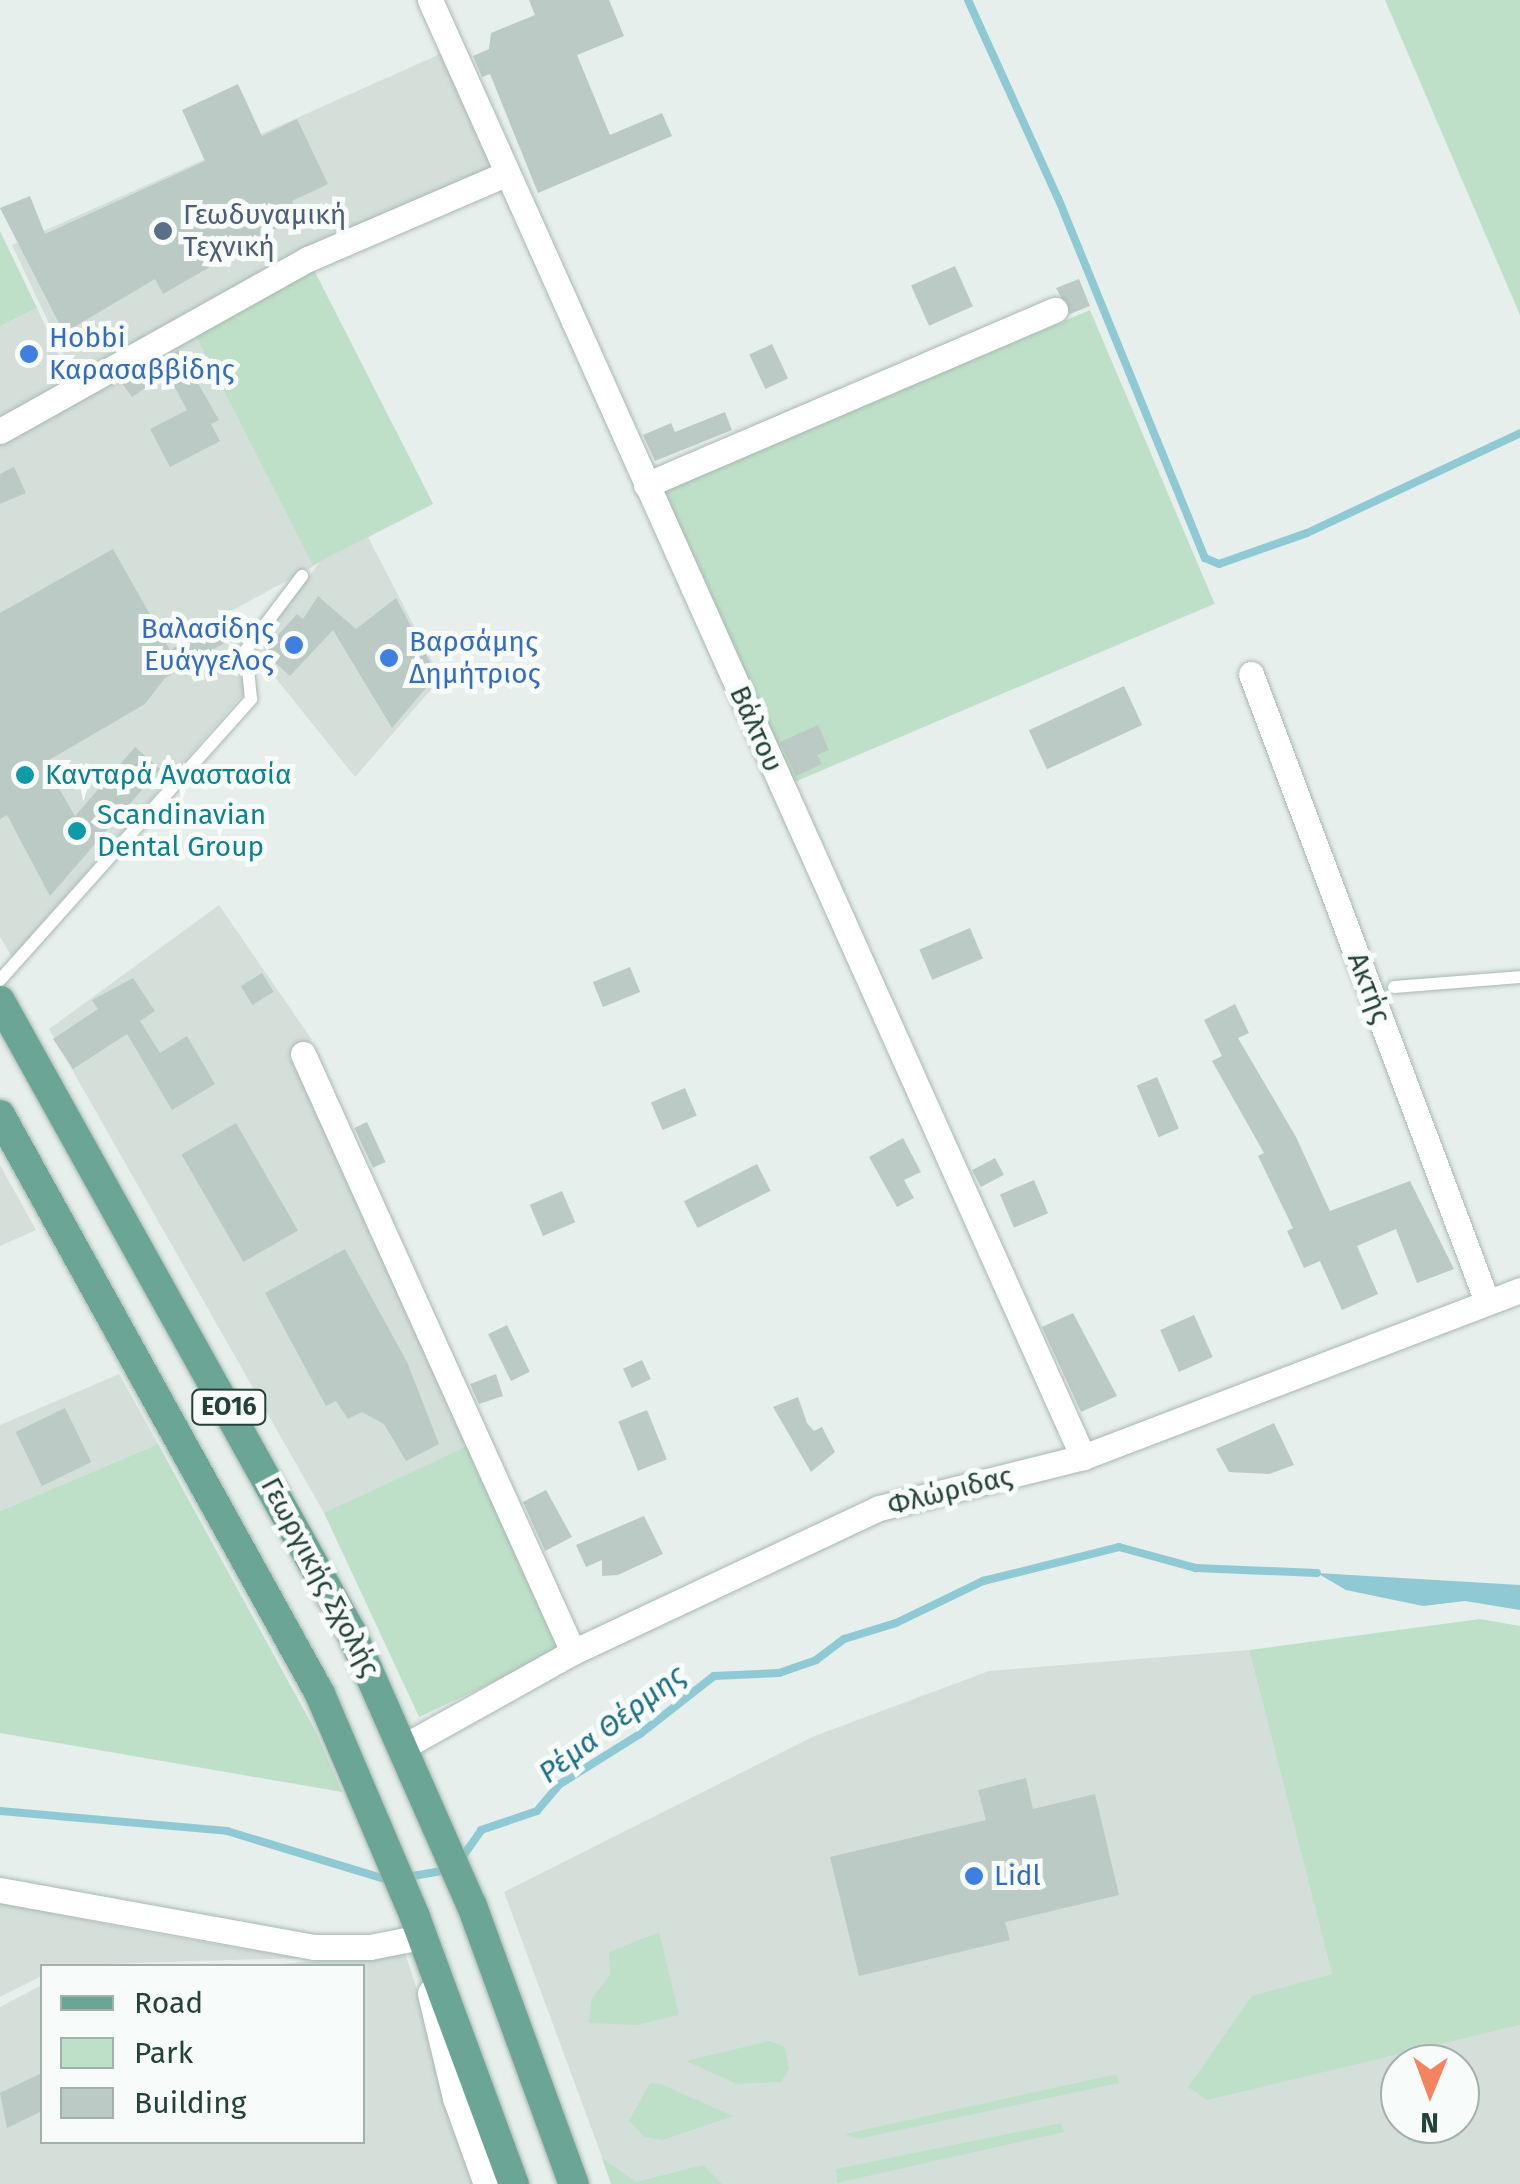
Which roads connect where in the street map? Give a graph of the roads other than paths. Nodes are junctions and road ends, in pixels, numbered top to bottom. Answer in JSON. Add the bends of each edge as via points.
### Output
{"nodes":[{"id":1,"x":430,"y":0,"type":"edge"},
{"id":2,"x":505,"y":174,"type":"junction"},
{"id":3,"x":1055,"y":310,"type":"dead end"},
{"id":4,"x":0,"y":431,"type":"edge"},
{"id":5,"x":646,"y":484,"type":"junction"},
{"id":6,"x":302,"y":576,"type":"dead end"},
{"id":7,"x":1251,"y":674,"type":"dead end"},
{"id":8,"x":1520,"y":977,"type":"edge"},
{"id":9,"x":0,"y":980,"type":"edge"},
{"id":10,"x":1394,"y":988,"type":"dead end"},
{"id":11,"x":0,"y":1001,"type":"edge"},
{"id":12,"x":302,"y":1054,"type":"dead end"},
{"id":13,"x":0,"y":1115,"type":"edge"},
{"id":14,"x":1520,"y":1290,"type":"edge"},
{"id":15,"x":1486,"y":1302,"type":"junction"},
{"id":16,"x":1083,"y":1458,"type":"junction"},
{"id":17,"x":574,"y":1652,"type":"junction"},
{"id":18,"x":404,"y":1747,"type":"junction"},
{"id":19,"x":0,"y":1890,"type":"edge"},
{"id":20,"x":418,"y":1927,"type":"junction"},
{"id":21,"x":489,"y":2184,"type":"edge"},
{"id":22,"x":514,"y":2184,"type":"edge"},
{"id":23,"x":574,"y":2184,"type":"edge"}],
"edges":[{"from":1,"to":2,"type":"street","name":"Βάλτου"},
{"from":2,"to":4,"type":"street","via":[[308,259]]},
{"from":2,"to":5,"type":"street","name":"Βάλτου"},
{"from":3,"to":5,"type":"street"},
{"from":5,"to":16,"type":"street","name":"Βάλτου"},
{"from":6,"to":9,"type":"lane","via":[[246,650],[250,699]]},
{"from":7,"to":15,"type":"street","name":"Ακτής"},
{"from":8,"to":10,"type":"lane"},
{"from":11,"to":18,"type":"main road","name":"Γεωργικής Σχολής","number":"ΕΟ16","via":[[307,1548]]},
{"from":12,"to":17,"type":"street"},
{"from":13,"to":20,"type":"main road","name":"Γεωργικής Σχολής","number":"ΕΟ16","via":[[274,1601]]},
{"from":14,"to":15,"type":"street","name":"Φλώριδας"},
{"from":15,"to":16,"type":"street","name":"Φλώριδας"},
{"from":16,"to":17,"type":"street","name":"Φλώριδας","via":[[880,1508]]},
{"from":17,"to":18,"type":"street","name":"Φλώριδας"},
{"from":18,"to":23,"type":"main road","name":"Γεωργικής Σχολής","number":"ΕΟ16","via":[[472,1906]]},
{"from":19,"to":20,"type":"street","via":[[314,1947],[370,1948]]},
{"from":20,"to":21,"type":"street","via":[[458,2098]]},
{"from":20,"to":22,"type":"main road","name":"Γεωργικής Σχολής","number":"ΕΟ16"}]}
